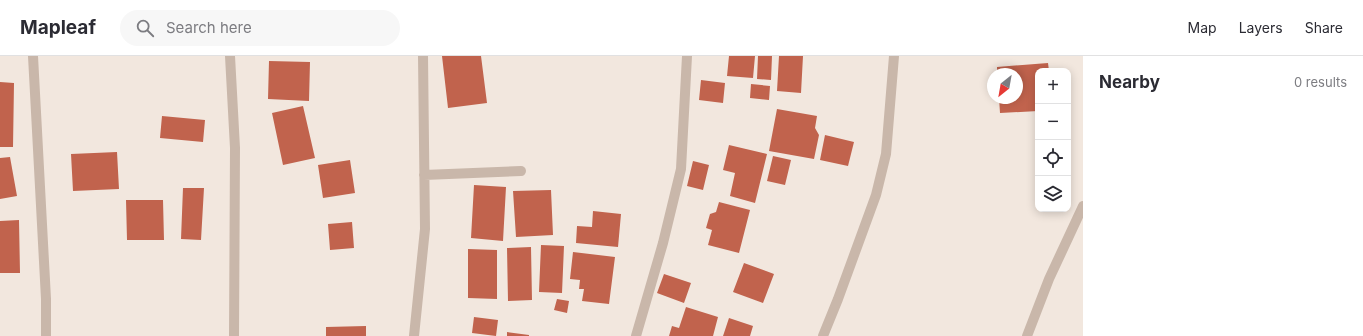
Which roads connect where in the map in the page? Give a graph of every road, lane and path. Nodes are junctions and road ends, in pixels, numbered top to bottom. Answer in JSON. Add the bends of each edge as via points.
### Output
{"nodes":[{"id":1,"x":33,"y":56,"type":"edge"},
{"id":2,"x":230,"y":56,"type":"edge"},
{"id":3,"x":423,"y":56,"type":"edge"},
{"id":4,"x":687,"y":56,"type":"edge"},
{"id":5,"x":894,"y":56,"type":"edge"},
{"id":6,"x":522,"y":171,"type":"dead end"},
{"id":7,"x":424,"y":175,"type":"junction"},
{"id":8,"x":1083,"y":206,"type":"edge"},
{"id":9,"x":46,"y":336,"type":"edge"},
{"id":10,"x":234,"y":336,"type":"edge"},
{"id":11,"x":414,"y":336,"type":"edge"},
{"id":12,"x":636,"y":336,"type":"edge"},
{"id":13,"x":822,"y":336,"type":"edge"},
{"id":14,"x":1027,"y":336,"type":"edge"}],
"edges":[{"from":1,"to":9,"type":"street"},
{"from":2,"to":10,"type":"street","via":[[235,148]]},
{"from":3,"to":7,"type":"street"},
{"from":4,"to":12,"type":"street","via":[[681,169]]},
{"from":5,"to":13,"type":"street","via":[[886,154],[876,195]]},
{"from":6,"to":7,"type":"street"},
{"from":7,"to":11,"type":"street","via":[[425,229]]},
{"from":8,"to":14,"type":"street","via":[[1049,279]]}]}
